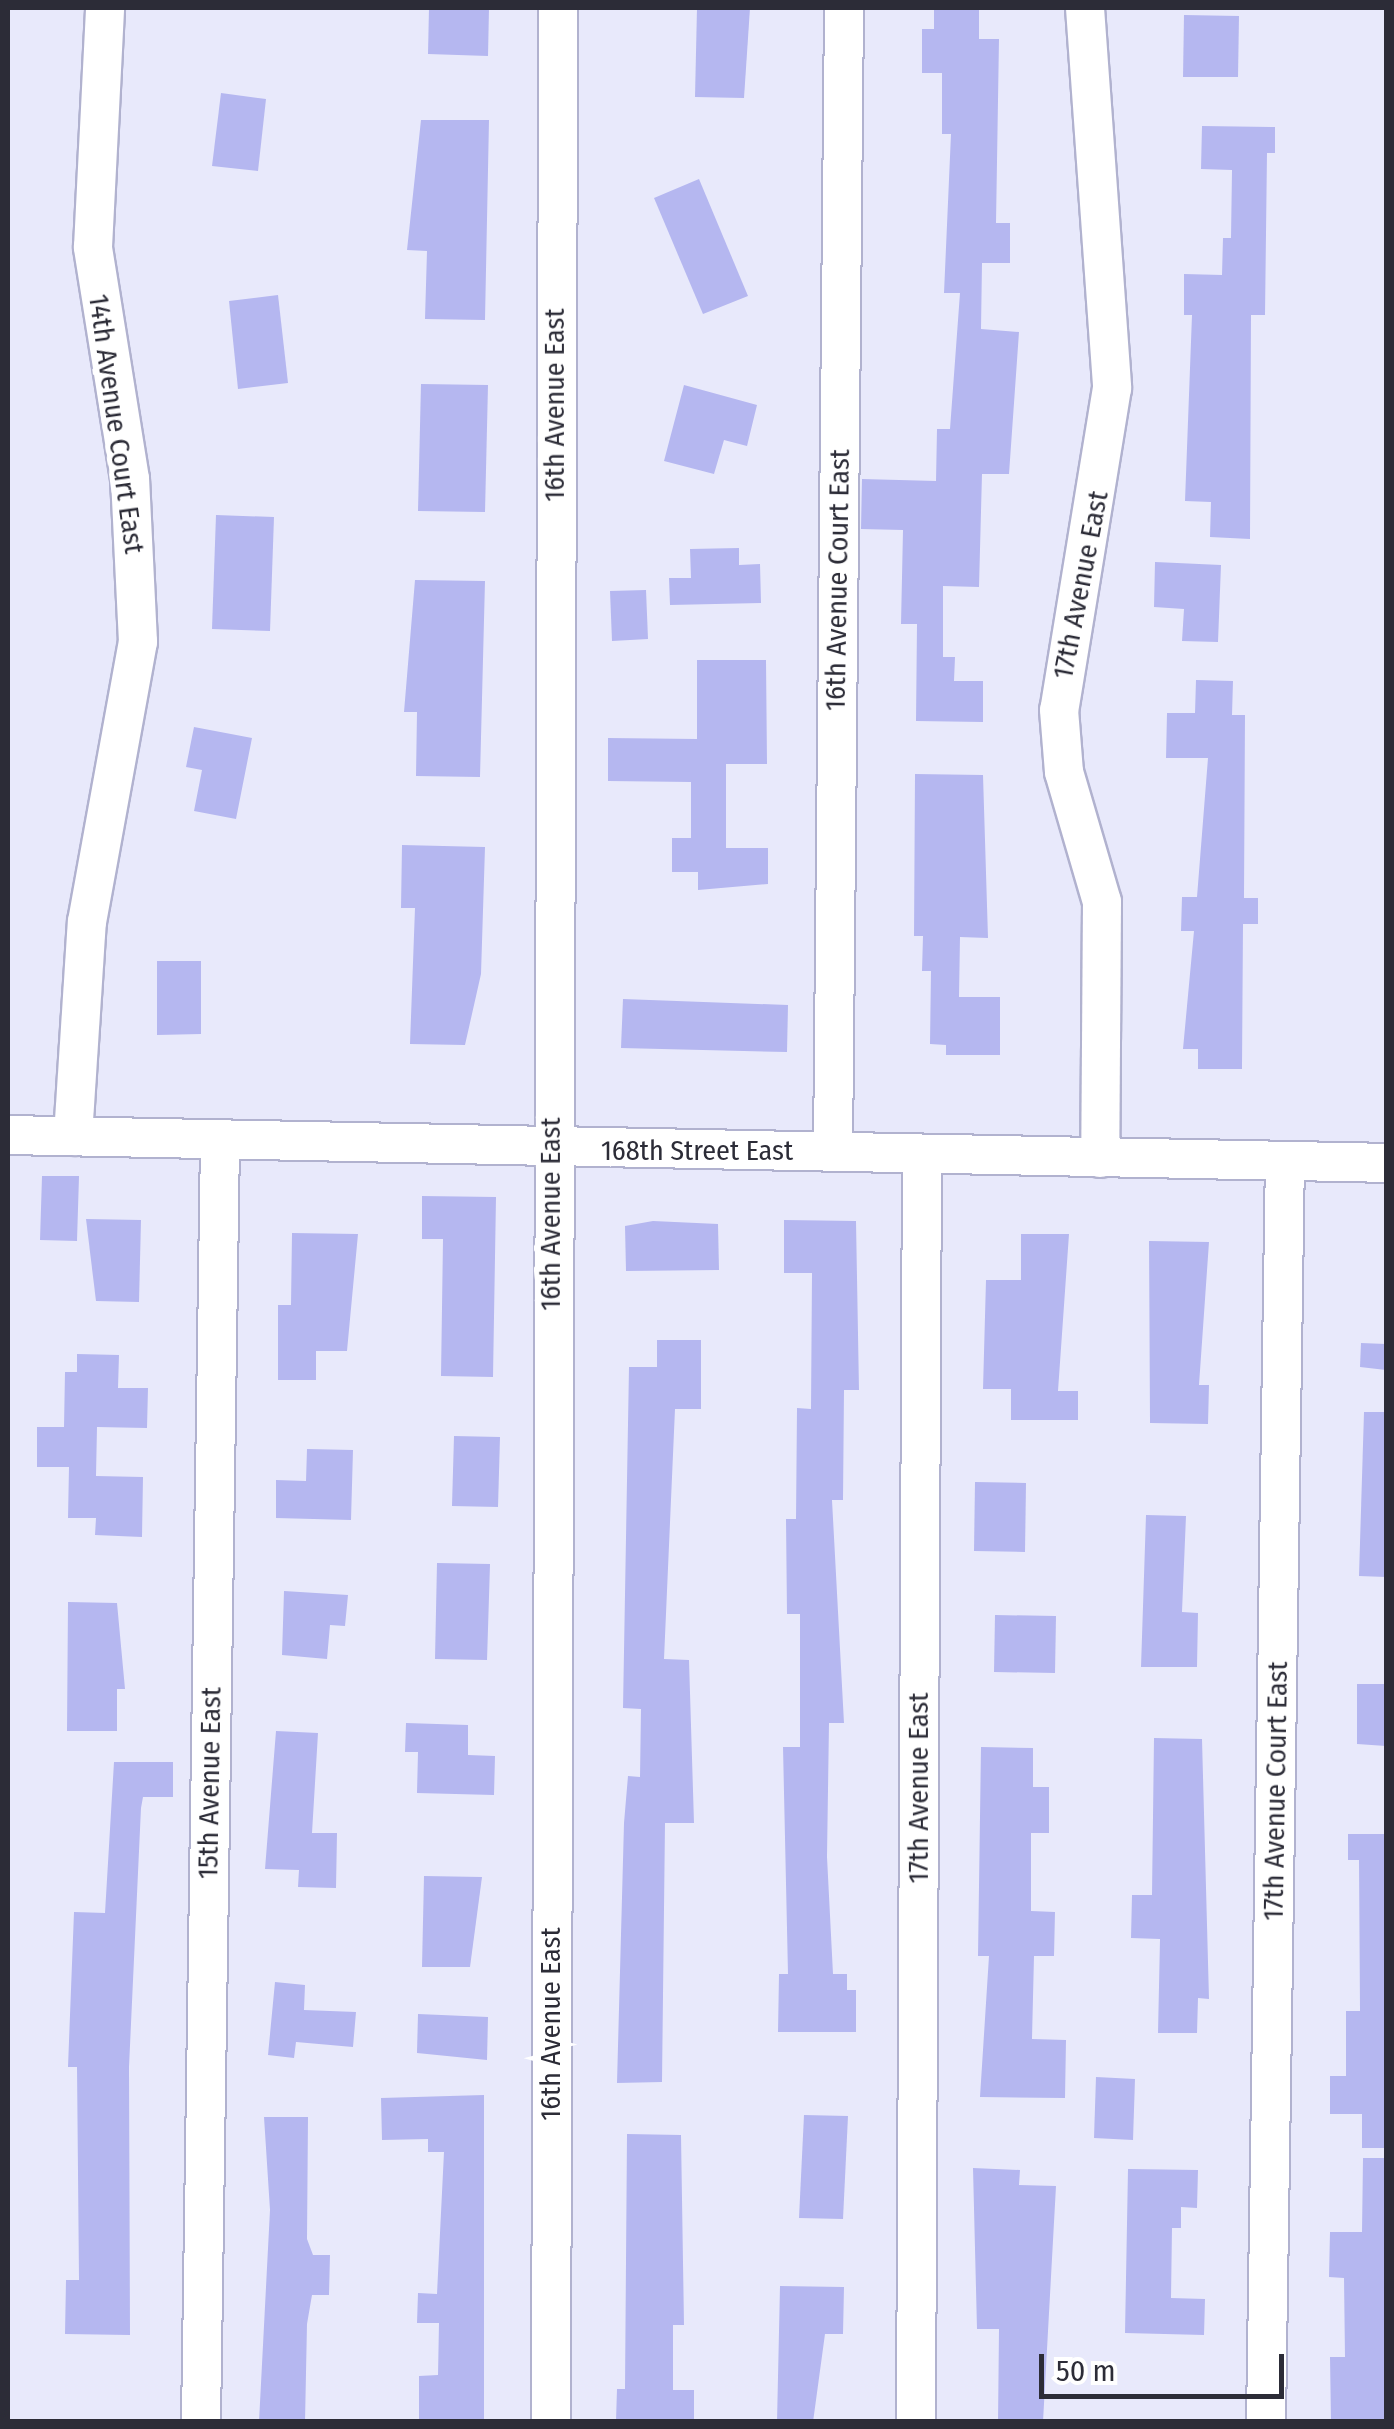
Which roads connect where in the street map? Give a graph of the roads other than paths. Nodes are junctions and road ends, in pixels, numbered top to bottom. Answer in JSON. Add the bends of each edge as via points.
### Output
{"nodes":[{"id":1,"x":106,"y":8,"type":"edge"},
{"id":2,"x":558,"y":8,"type":"edge"},
{"id":3,"x":844,"y":8,"type":"edge"},
{"id":4,"x":1085,"y":8,"type":"edge"},
{"id":5,"x":8,"y":1135,"type":"edge"},
{"id":6,"x":73,"y":1136,"type":"junction"},
{"id":7,"x":220,"y":1144,"type":"junction"},
{"id":8,"x":551,"y":1150,"type":"junction"},
{"id":9,"x":833,"y":1152,"type":"junction"},
{"id":10,"x":922,"y":1155,"type":"junction"},
{"id":11,"x":1100,"y":1158,"type":"junction"},
{"id":12,"x":1285,"y":1161,"type":"junction"},
{"id":13,"x":1386,"y":1163,"type":"edge"},
{"id":14,"x":201,"y":2422,"type":"edge"},
{"id":15,"x":551,"y":2422,"type":"edge"},
{"id":16,"x":916,"y":2422,"type":"edge"},
{"id":17,"x":1266,"y":2422,"type":"edge"}],
"edges":[{"from":1,"to":6,"type":"street","name":"14th Avenue Court East","via":[[93,246],[130,479],[138,642],[88,922]]},
{"from":2,"to":8,"type":"street","name":"16th Avenue East"},
{"from":3,"to":9,"type":"street","name":"16th Avenue Court East"},
{"from":4,"to":11,"type":"street","name":"17th Avenue East","via":[[1112,388],[1059,710],[1064,772],[1102,902]]},
{"from":5,"to":6,"type":"street","name":"168th Street East"},
{"from":6,"to":7,"type":"street","name":"168th Street East"},
{"from":7,"to":8,"type":"street","name":"168th Street East"},
{"from":7,"to":14,"type":"street","name":"15th Avenue East"},
{"from":8,"to":9,"type":"street","name":"168th Street East"},
{"from":8,"to":15,"type":"street","name":"16th Avenue East"},
{"from":9,"to":10,"type":"street","name":"168th Street East"},
{"from":10,"to":11,"type":"street","name":"168th Street East"},
{"from":10,"to":16,"type":"street","name":"17th Avenue East"},
{"from":11,"to":12,"type":"street","name":"168th Street East"},
{"from":12,"to":13,"type":"street","name":"168th Street East"},
{"from":12,"to":17,"type":"street","name":"17th Avenue Court East"}]}
